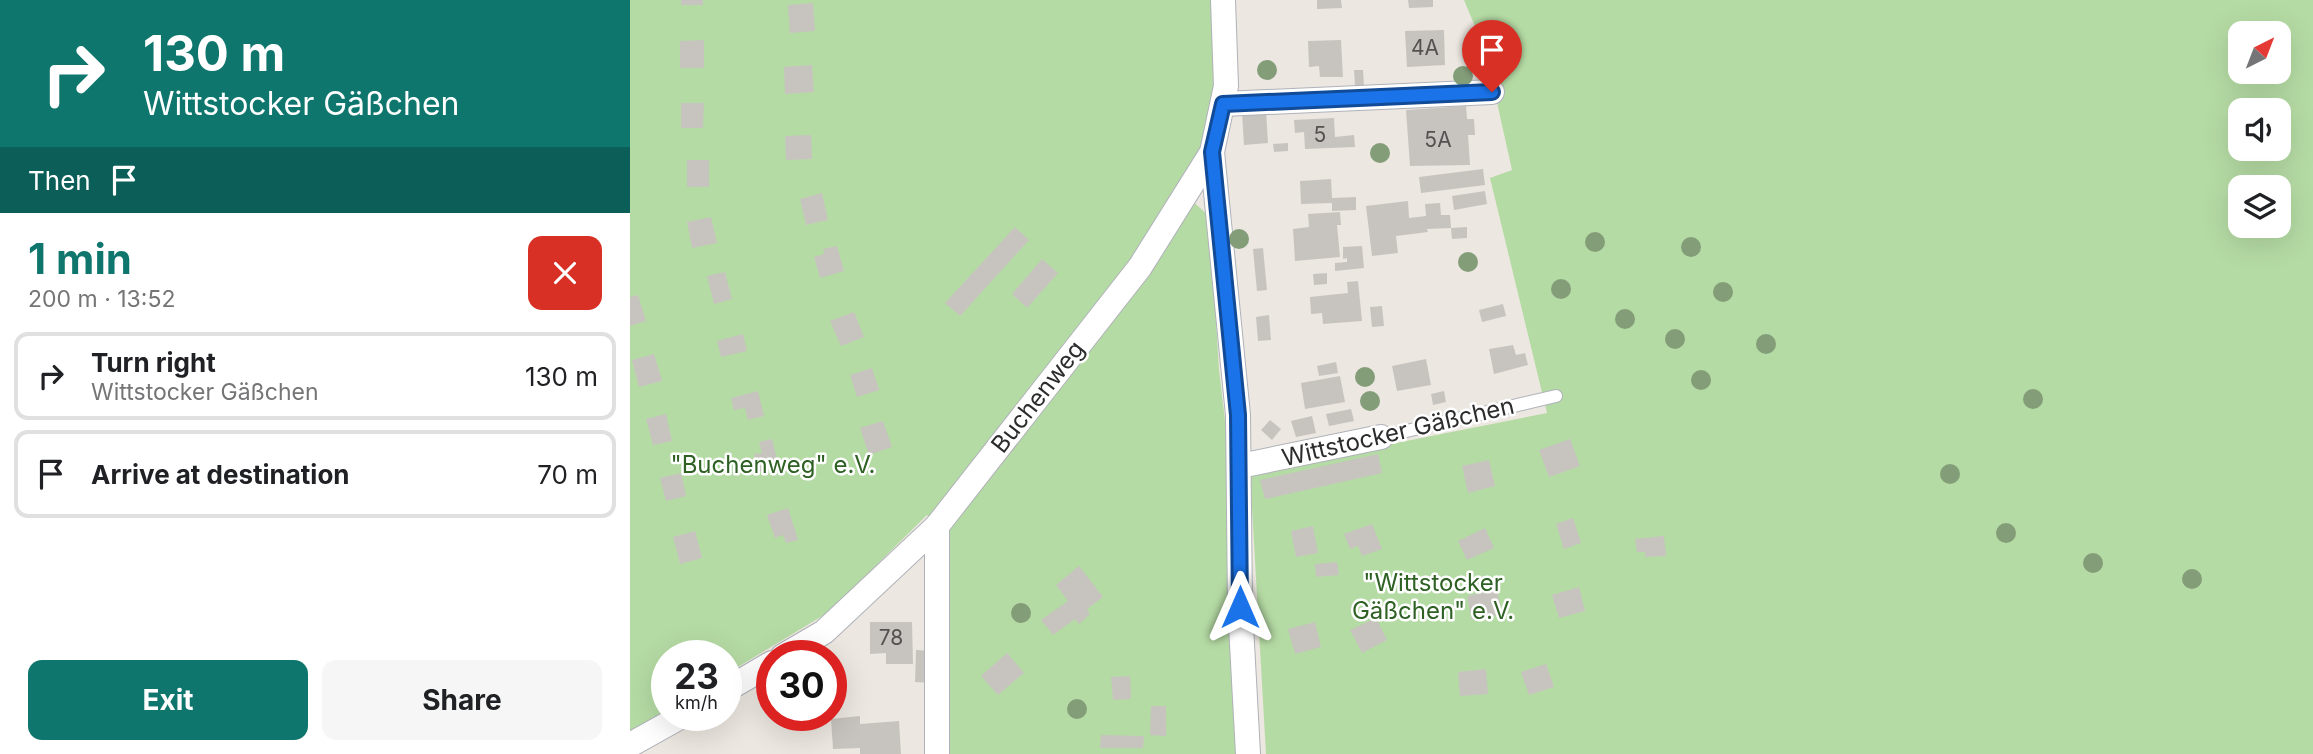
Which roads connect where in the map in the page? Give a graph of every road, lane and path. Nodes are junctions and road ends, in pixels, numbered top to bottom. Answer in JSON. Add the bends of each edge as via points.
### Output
{"nodes":[{"id":1,"x":1223,"y":0,"type":"edge"},
{"id":2,"x":1492,"y":92,"type":"dead end"},
{"id":3,"x":1223,"y":104,"type":"junction"},
{"id":4,"x":1212,"y":152,"type":"junction"},
{"id":5,"x":1556,"y":396,"type":"dead end"},
{"id":6,"x":1381,"y":437,"type":"joint"},
{"id":7,"x":1240,"y":466,"type":"junction"},
{"id":8,"x":937,"y":526,"type":"junction"},
{"id":9,"x":808,"y":640,"type":"edge"},
{"id":10,"x":655,"y":731,"type":"edge"},
{"id":11,"x":630,"y":745,"type":"edge"},
{"id":12,"x":937,"y":754,"type":"edge"},
{"id":13,"x":1248,"y":754,"type":"edge"}],
"edges":[{"from":1,"to":3,"type":"street"},
{"from":2,"to":3,"type":"street"},
{"from":3,"to":4,"type":"street"},
{"from":4,"to":7,"type":"street"},
{"from":4,"to":8,"type":"street","name":"Buchenweg","via":[[1140,267]]},
{"from":5,"to":6,"type":"lane","name":"Wittstocker Gäßchen"},
{"from":6,"to":7,"type":"street","name":"Wittstocker Gäßchen"},
{"from":7,"to":13,"type":"street","via":[[1240,607]]},
{"from":8,"to":9,"type":"street","name":"Buchenweg","via":[[837,621]]},
{"from":8,"to":12,"type":"street"},
{"from":10,"to":11,"type":"street"}]}
